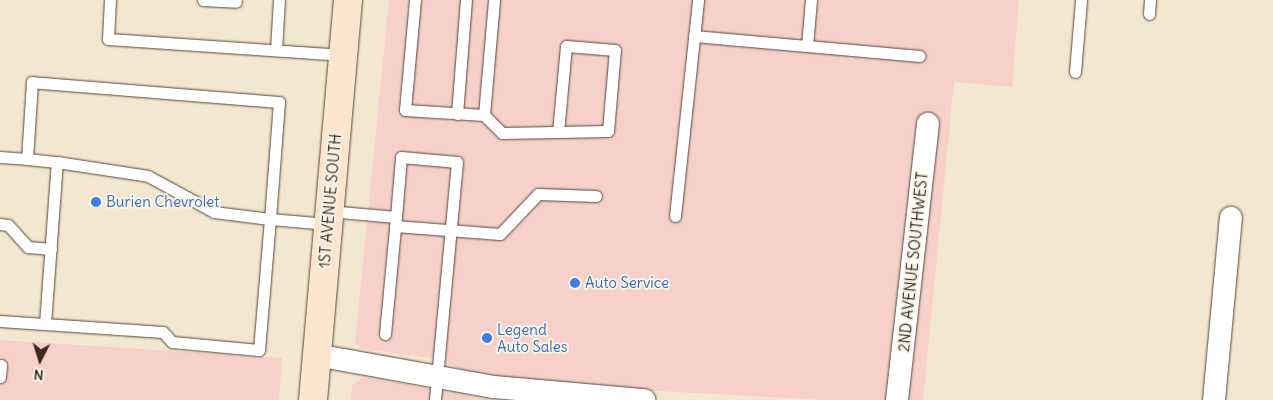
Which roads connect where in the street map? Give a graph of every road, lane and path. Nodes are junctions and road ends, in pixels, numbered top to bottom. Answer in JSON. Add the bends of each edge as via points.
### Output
{"nodes":[{"id":1,"x":110,"y":0,"type":"edge"},
{"id":2,"x":204,"y":0,"type":"edge"},
{"id":3,"x":279,"y":0,"type":"edge"},
{"id":4,"x":415,"y":0,"type":"edge"},
{"id":5,"x":466,"y":0,"type":"edge"},
{"id":6,"x":494,"y":0,"type":"edge"},
{"id":7,"x":698,"y":0,"type":"edge"},
{"id":8,"x":811,"y":0,"type":"edge"},
{"id":9,"x":1081,"y":0,"type":"edge"},
{"id":10,"x":1150,"y":0,"type":"edge"},
{"id":11,"x":348,"y":1,"type":"edge"},
{"id":12,"x":236,"y":2,"type":"dead end"},
{"id":13,"x":1149,"y":14,"type":"dead end"},
{"id":14,"x":694,"y":36,"type":"junction"},
{"id":15,"x":806,"y":46,"type":"junction"},
{"id":16,"x":276,"y":50,"type":"junction"},
{"id":17,"x":343,"y":55,"type":"junction"},
{"id":18,"x":920,"y":56,"type":"dead end"},
{"id":19,"x":1074,"y":72,"type":"dead end"},
{"id":20,"x":457,"y":114,"type":"junction"},
{"id":21,"x":484,"y":115,"type":"junction"},
{"id":22,"x":928,"y":124,"type":"dead end"},
{"id":23,"x":558,"y":132,"type":"junction"},
{"id":24,"x":0,"y":157,"type":"edge"},
{"id":25,"x":26,"y":159,"type":"junction"},
{"id":26,"x":57,"y":162,"type":"junction"},
{"id":27,"x":596,"y":196,"type":"dead end"},
{"id":28,"x":675,"y":216,"type":"dead end"},
{"id":29,"x":329,"y":217,"type":"junction"},
{"id":30,"x":1231,"y":218,"type":"dead end"},
{"id":31,"x":270,"y":219,"type":"junction"},
{"id":32,"x":395,"y":221,"type":"junction"},
{"id":33,"x":0,"y":224,"type":"edge"},
{"id":34,"x":451,"y":231,"type":"junction"},
{"id":35,"x":51,"y":249,"type":"junction"},
{"id":36,"x":0,"y":321,"type":"edge"},
{"id":37,"x":45,"y":324,"type":"junction"},
{"id":38,"x":385,"y":334,"type":"dead end"},
{"id":39,"x":316,"y":356,"type":"junction"},
{"id":40,"x":436,"y":377,"type":"junction"},
{"id":41,"x":493,"y":393,"type":"edge"},
{"id":42,"x":313,"y":400,"type":"edge"},
{"id":43,"x":435,"y":400,"type":"edge"},
{"id":44,"x":644,"y":400,"type":"edge"},
{"id":45,"x":897,"y":400,"type":"edge"},
{"id":46,"x":1214,"y":400,"type":"edge"}],
"edges":[{"from":1,"to":16,"type":"lane","via":[[108,39]]},
{"from":2,"to":12,"type":"lane"},
{"from":3,"to":16,"type":"lane"},
{"from":4,"to":20,"type":"lane","via":[[405,110]]},
{"from":5,"to":20,"type":"lane"},
{"from":6,"to":21,"type":"lane"},
{"from":7,"to":14,"type":"lane"},
{"from":8,"to":15,"type":"lane"},
{"from":9,"to":19,"type":"lane"},
{"from":10,"to":13,"type":"lane"},
{"from":11,"to":17,"type":"main road","name":"1ST AVENUE SOUTH"},
{"from":14,"to":15,"type":"lane"},
{"from":14,"to":28,"type":"lane"},
{"from":15,"to":18,"type":"lane"},
{"from":16,"to":17,"type":"lane"},
{"from":17,"to":29,"type":"main road","name":"1ST AVENUE SOUTH"},
{"from":20,"to":21,"type":"lane"},
{"from":21,"to":23,"type":"lane","via":[[502,133]]},
{"from":22,"to":45,"type":"street","name":"2ND AVENUE SOUTHWEST"},
{"from":23,"to":23,"type":"lane","via":[[608,131],[615,50],[566,46]]},
{"from":24,"to":25,"type":"lane"},
{"from":25,"to":26,"type":"lane"},
{"from":25,"to":31,"type":"lane","via":[[32,82],[279,102]]},
{"from":26,"to":31,"type":"lane","via":[[148,176],[214,212]]},
{"from":26,"to":35,"type":"lane"},
{"from":27,"to":34,"type":"lane","via":[[538,194],[500,234]]},
{"from":29,"to":31,"type":"lane"},
{"from":29,"to":32,"type":"lane"},
{"from":29,"to":39,"type":"main road","name":"1ST AVENUE SOUTH"},
{"from":30,"to":46,"type":"street"},
{"from":31,"to":37,"type":"lane","via":[[260,350],[172,342],[163,332]]},
{"from":32,"to":34,"type":"lane"},
{"from":32,"to":34,"type":"lane","via":[[401,157],[457,162]]},
{"from":32,"to":38,"type":"lane"},
{"from":33,"to":35,"type":"lane","via":[[8,224],[28,247]]},
{"from":34,"to":40,"type":"lane"},
{"from":35,"to":37,"type":"lane"},
{"from":36,"to":37,"type":"lane"},
{"from":39,"to":40,"type":"street"},
{"from":39,"to":42,"type":"main road","name":"1ST AVENUE SOUTH"},
{"from":40,"to":41,"type":"street"},
{"from":40,"to":43,"type":"lane"},
{"from":41,"to":44,"type":"street"}]}
